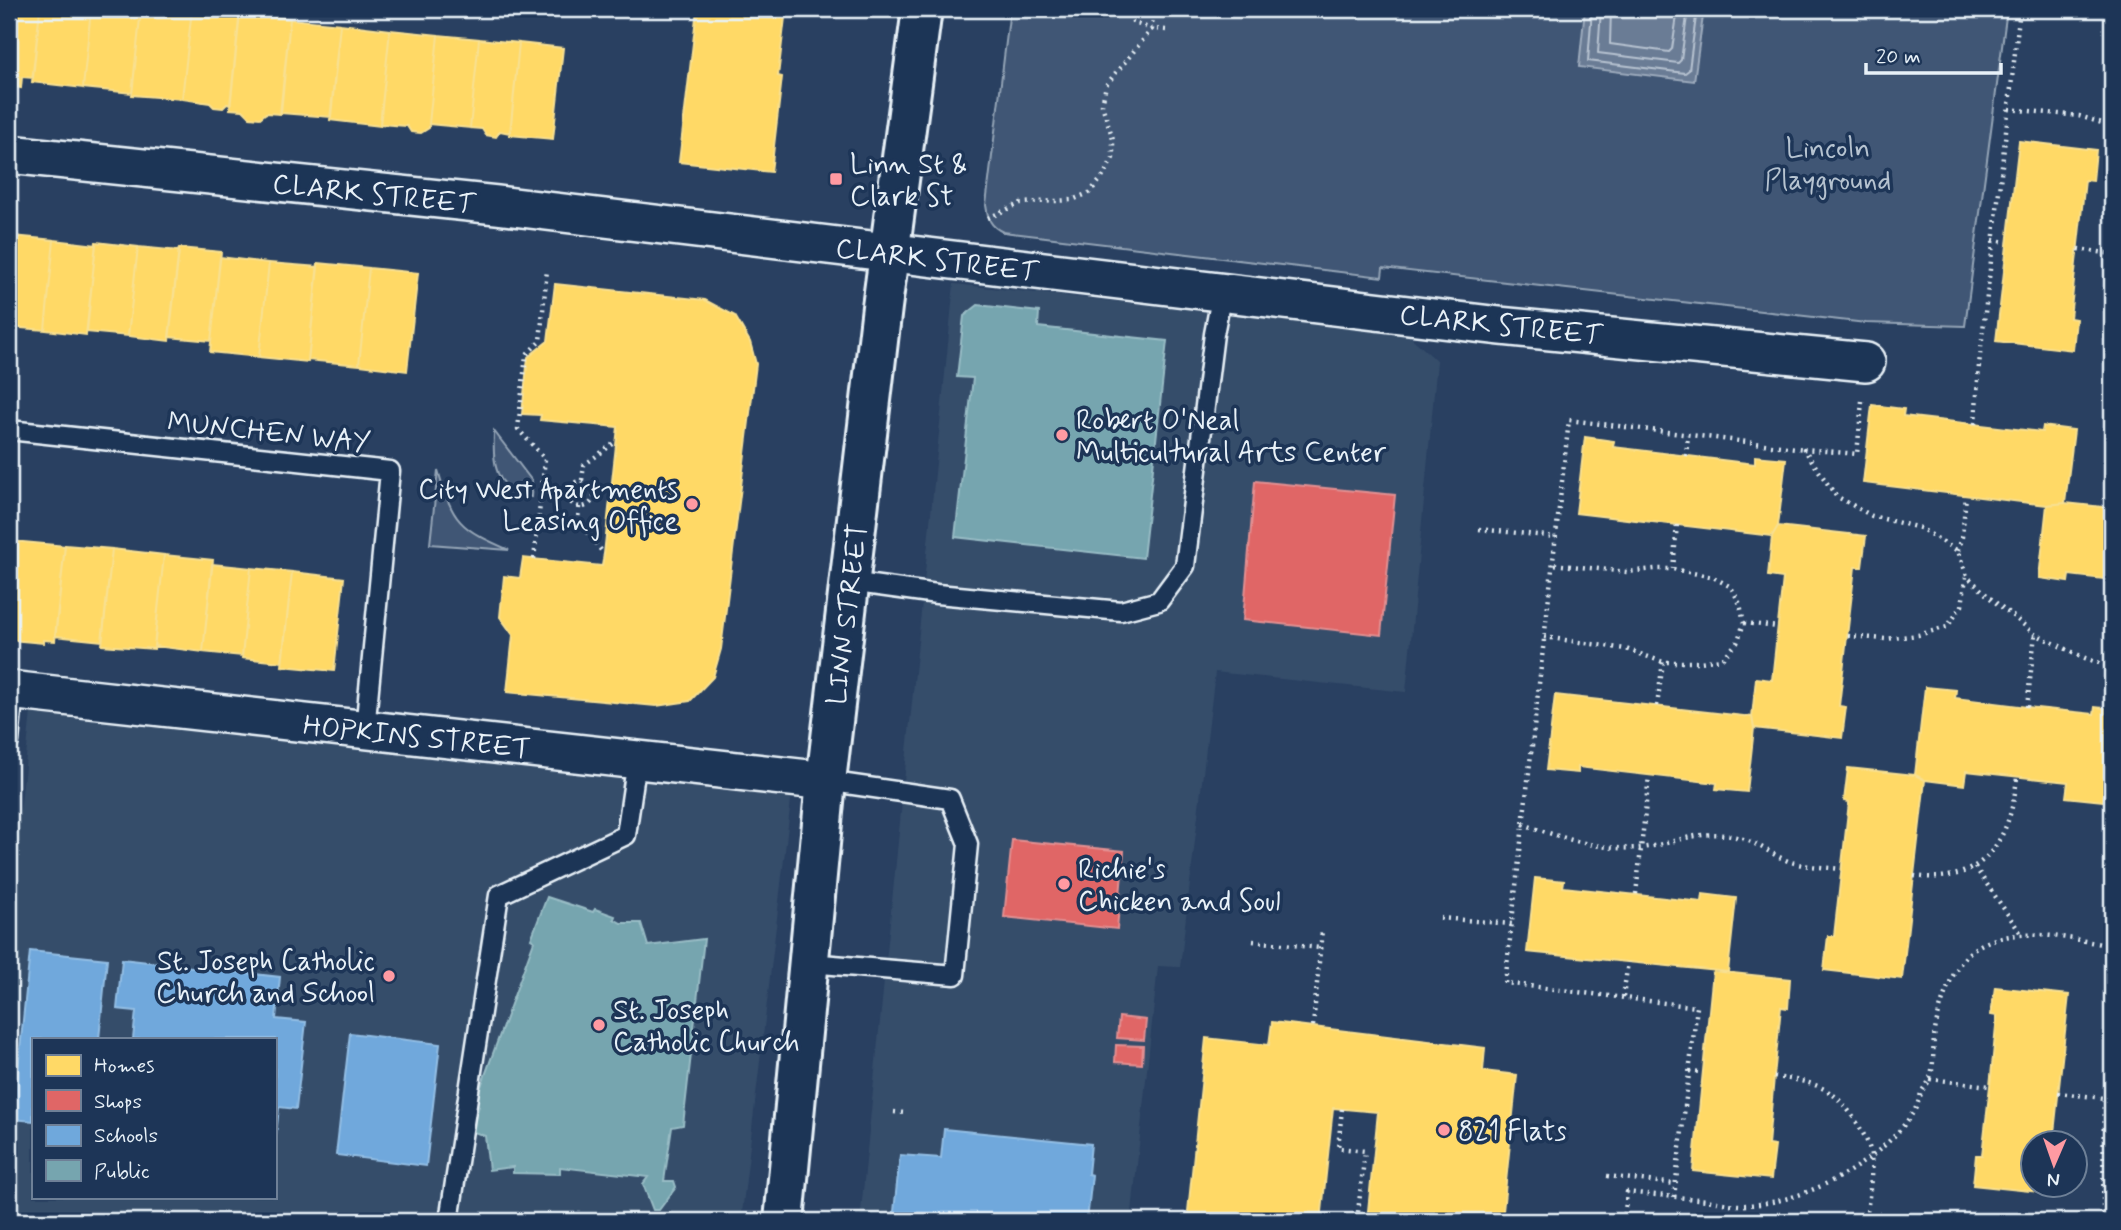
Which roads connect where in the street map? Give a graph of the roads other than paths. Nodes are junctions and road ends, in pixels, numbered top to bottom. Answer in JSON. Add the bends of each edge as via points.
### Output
{"nodes":[{"id":1,"x":922,"y":9,"type":"edge"},
{"id":2,"x":9,"y":155,"type":"edge"},
{"id":3,"x":889,"y":251,"type":"junction"},
{"id":4,"x":1222,"y":293,"type":"junction"},
{"id":5,"x":1866,"y":362,"type":"road end"},
{"id":6,"x":9,"y":430,"type":"edge"},
{"id":7,"x":850,"y":582,"type":"junction"},
{"id":8,"x":11,"y":691,"type":"edge"},
{"id":9,"x":365,"y":730,"type":"junction"},
{"id":10,"x":9,"y":741,"type":"edge"},
{"id":11,"x":636,"y":760,"type":"junction"},
{"id":12,"x":826,"y":781,"type":"junction"},
{"id":13,"x":808,"y":963,"type":"junction"},
{"id":14,"x":449,"y":1221,"type":"edge"},
{"id":15,"x":784,"y":1221,"type":"edge"}],
"edges":[{"from":1,"to":3,"type":"street","name":"LINN STREET"},
{"from":2,"to":3,"type":"street","name":"CLARK STREET"},
{"from":3,"to":4,"type":"street","name":"CLARK STREET"},
{"from":3,"to":7,"type":"street","name":"LINN STREET"},
{"from":4,"to":5,"type":"street","name":"CLARK STREET"},
{"from":4,"to":7,"type":"lane","via":[[1185,566],[1160,601],[1121,611]]},
{"from":6,"to":9,"type":"lane","name":"MUNCHEN WAY","via":[[390,471]]},
{"from":7,"to":12,"type":"street","name":"LINN STREET"},
{"from":8,"to":9,"type":"street","name":"HOPKINS STREET"},
{"from":8,"to":10,"type":"lane"},
{"from":9,"to":11,"type":"street","name":"HOPKINS STREET"},
{"from":11,"to":12,"type":"street","name":"HOPKINS STREET"},
{"from":11,"to":14,"type":"lane","via":[[626,835],[499,895]]},
{"from":12,"to":13,"type":"street","name":"LINN STREET"},
{"from":12,"to":13,"type":"lane","via":[[950,799],[968,844],[955,975]]},
{"from":13,"to":15,"type":"street","name":"LINN STREET"}]}
